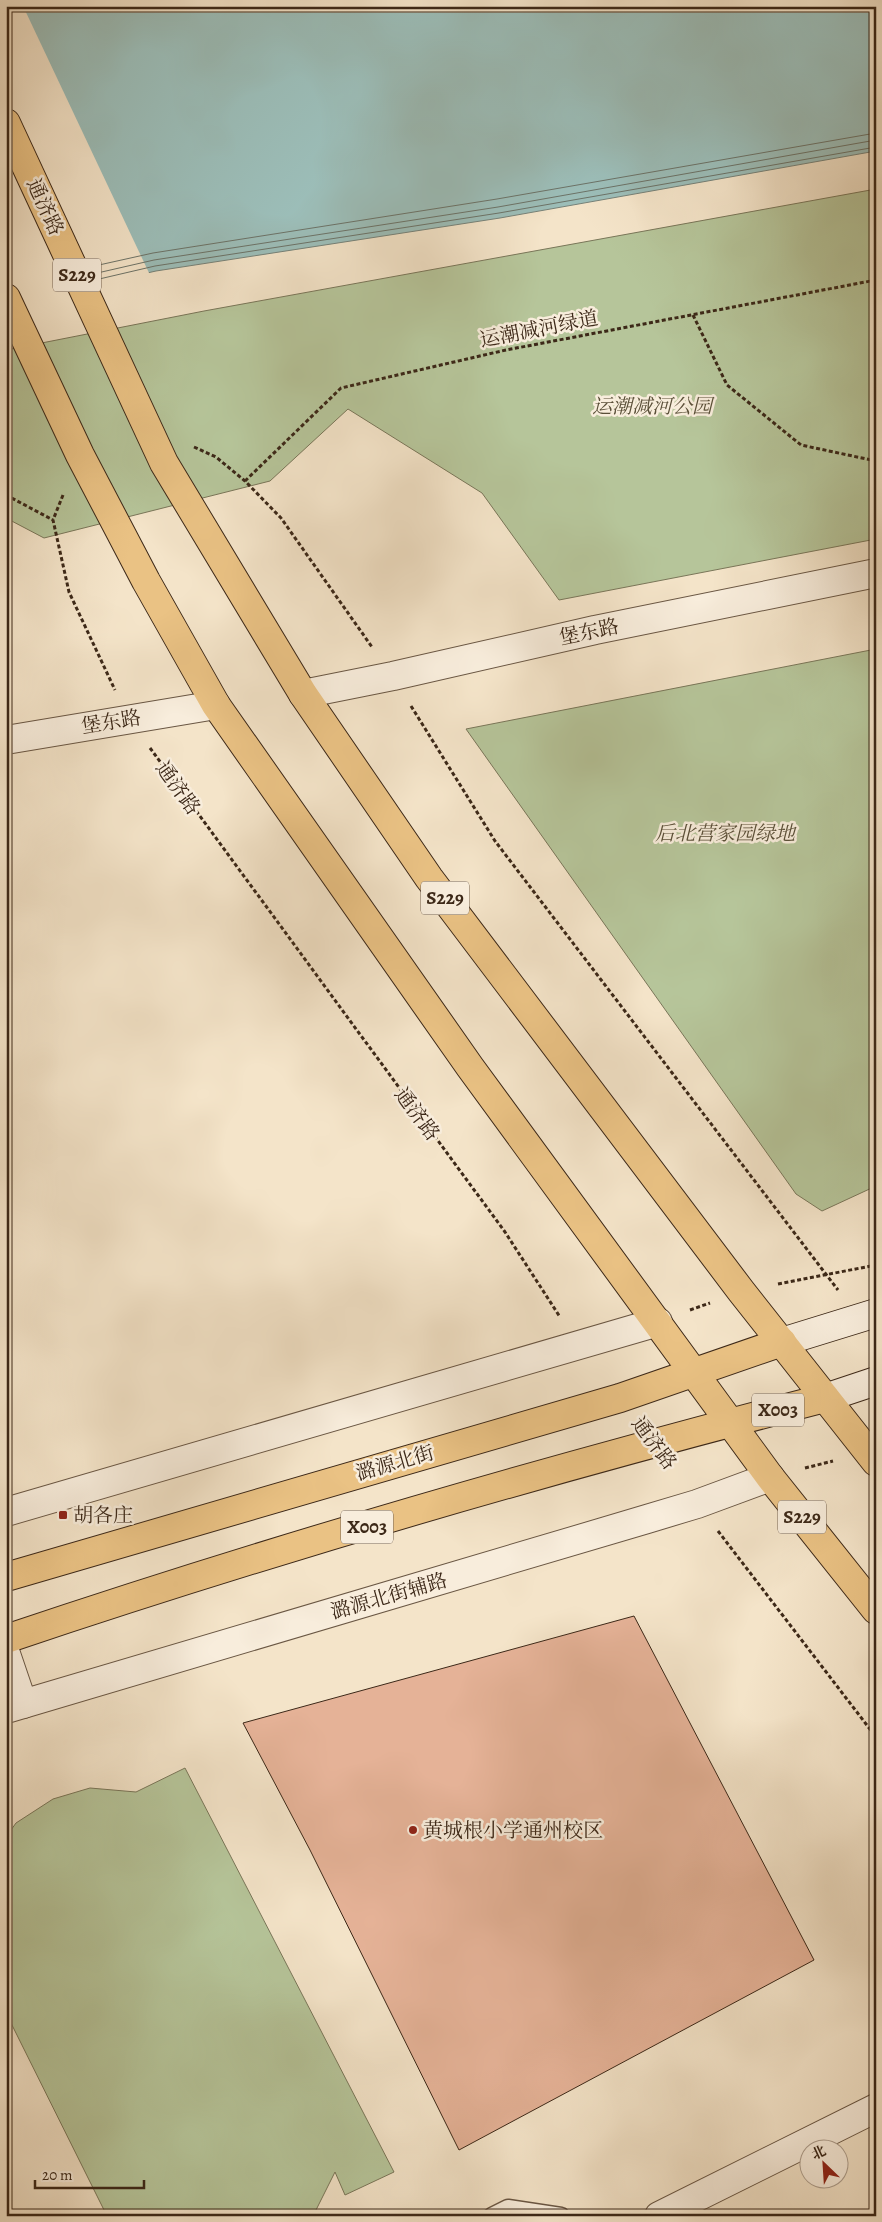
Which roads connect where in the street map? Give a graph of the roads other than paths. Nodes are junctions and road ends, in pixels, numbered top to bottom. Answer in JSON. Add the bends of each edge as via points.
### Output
{"nodes":[{"id":1,"x":6,"y":123,"type":"edge"},
{"id":2,"x":6,"y":298,"type":"edge"},
{"id":3,"x":876,"y":573,"type":"edge"},
{"id":4,"x":303,"y":694,"type":"junction"},
{"id":5,"x":216,"y":705,"type":"junction"},
{"id":6,"x":6,"y":740,"type":"edge"},
{"id":7,"x":867,"y":1315,"type":"edge"},
{"id":8,"x":658,"y":1322,"type":"junction"},
{"id":9,"x":782,"y":1342,"type":"junction"},
{"id":10,"x":695,"y":1373,"type":"junction"},
{"id":11,"x":876,"y":1381,"type":"edge"},
{"id":12,"x":825,"y":1398,"type":"junction"},
{"id":13,"x":730,"y":1422,"type":"junction"},
{"id":14,"x":872,"y":1457,"type":"edge"},
{"id":15,"x":770,"y":1477,"type":"junction"},
{"id":16,"x":6,"y":1512,"type":"edge"},
{"id":17,"x":6,"y":1577,"type":"edge"},
{"id":18,"x":876,"y":1610,"type":"edge"},
{"id":19,"x":6,"y":1639,"type":"edge"},
{"id":20,"x":6,"y":1654,"type":"edge"},
{"id":21,"x":14,"y":1706,"type":"edge"},
{"id":22,"x":876,"y":2108,"type":"edge"},
{"id":23,"x":492,"y":2216,"type":"edge"},
{"id":24,"x":561,"y":2216,"type":"edge"},
{"id":25,"x":660,"y":2216,"type":"edge"}],
"edges":[{"from":1,"to":4,"type":"main road","name":"通济路","number":"S229","via":[[164,464]]},
{"from":2,"to":5,"type":"main road","number":"S229","via":[[80,455]]},
{"from":3,"to":4,"type":"street","name":"堡东路"},
{"from":4,"to":9,"type":"main road","name":"通济路","number":"S229","via":[[429,878]]},
{"from":5,"to":6,"type":"street","name":"堡东路"},
{"from":5,"to":8,"type":"main road","number":"S229","via":[[470,1068]]},
{"from":7,"to":9,"type":"street"},
{"from":8,"to":10,"type":"main road","number":"S229"},
{"from":8,"to":16,"type":"street"},
{"from":9,"to":10,"type":"main road","name":"潞源北街"},
{"from":9,"to":12,"type":"main road","name":"通济路","number":"S229"},
{"from":10,"to":13,"type":"main road","number":"S229"},
{"from":10,"to":17,"type":"main road","name":"潞源北街","via":[[620,1398]]},
{"from":11,"to":12,"type":"street"},
{"from":12,"to":13,"type":"main road","number":"X003"},
{"from":12,"to":14,"type":"main road","name":"通济路","number":"S229"},
{"from":13,"to":15,"type":"main road","number":"S229"},
{"from":13,"to":19,"type":"main road","number":"X003","via":[[135,1595]]},
{"from":15,"to":18,"type":"main road","number":"S229"},
{"from":15,"to":21,"type":"street","name":"潞源北街辅路","via":[[697,1504]]},
{"from":20,"to":21,"type":"street"},
{"from":22,"to":25,"type":"street"},
{"from":23,"to":24,"type":"lane","via":[[508,2208]]}]}
